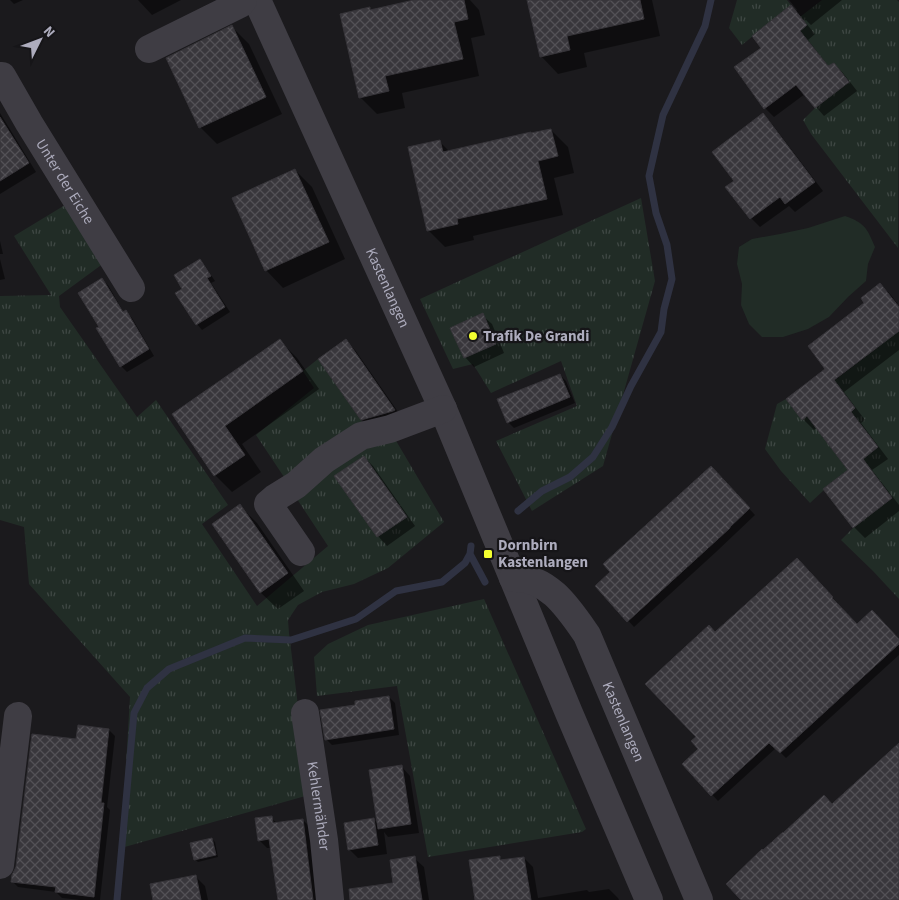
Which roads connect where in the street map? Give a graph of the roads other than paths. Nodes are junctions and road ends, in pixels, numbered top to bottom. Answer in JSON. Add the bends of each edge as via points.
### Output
{"nodes":[{"id":1,"x":243,"y":0,"type":"edge"},
{"id":2,"x":257,"y":0,"type":"edge"},
{"id":3,"x":149,"y":49,"type":"dead end"},
{"id":4,"x":0,"y":76,"type":"edge"},
{"id":5,"x":131,"y":288,"type":"dead end"},
{"id":6,"x":443,"y":409,"type":"junction"},
{"id":7,"x":301,"y":552,"type":"dead end"},
{"id":8,"x":513,"y":578,"type":"junction"},
{"id":9,"x":305,"y":713,"type":"dead end"},
{"id":10,"x":18,"y":716,"type":"dead end"},
{"id":11,"x":0,"y":865,"type":"edge"},
{"id":12,"x":330,"y":900,"type":"edge"},
{"id":13,"x":649,"y":900,"type":"edge"},
{"id":14,"x":699,"y":900,"type":"edge"}],
"edges":[{"from":1,"to":3,"type":"street"},
{"from":2,"to":6,"type":"street","name":"Kastenlangen"},
{"from":4,"to":5,"type":"street","name":"Unter der Eiche"},
{"from":6,"to":7,"type":"street","via":[[362,436],[324,460],[268,504]]},
{"from":6,"to":8,"type":"street","name":"Kastenlangen"},
{"from":8,"to":13,"type":"street","name":"Kastenlangen"},
{"from":8,"to":14,"type":"street","name":"Kastenlangen","via":[[534,581],[553,592],[586,634]]},
{"from":9,"to":12,"type":"street","name":"Kehlermähder"},
{"from":10,"to":11,"type":"street"}]}
